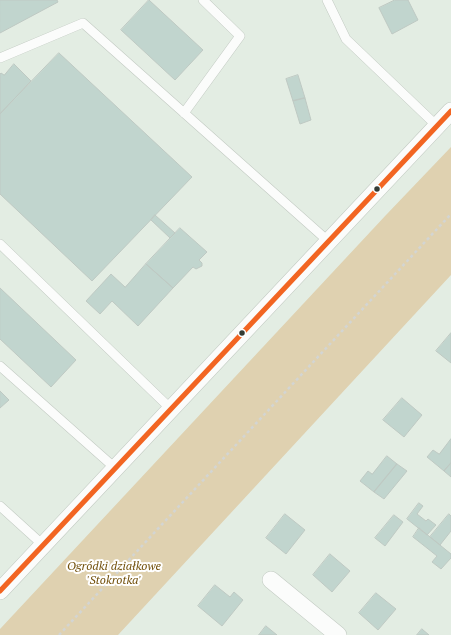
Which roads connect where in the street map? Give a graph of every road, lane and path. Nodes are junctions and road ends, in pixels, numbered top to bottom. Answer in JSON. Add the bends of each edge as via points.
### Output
{"nodes":[{"id":1,"x":203,"y":0,"type":"edge"},
{"id":2,"x":327,"y":0,"type":"edge"},
{"id":3,"x":0,"y":58,"type":"edge"},
{"id":4,"x":184,"y":113,"type":"junction"},
{"id":5,"x":450,"y":113,"type":"edge"},
{"id":6,"x":437,"y":126,"type":"junction"},
{"id":7,"x":451,"y":214,"type":"edge"},
{"id":8,"x":328,"y":242,"type":"junction"},
{"id":9,"x":0,"y":244,"type":"edge"},
{"id":10,"x":0,"y":366,"type":"edge"},
{"id":11,"x":171,"y":409,"type":"junction"},
{"id":12,"x":115,"y":468,"type":"junction"},
{"id":13,"x":0,"y":506,"type":"edge"},
{"id":14,"x":43,"y":545,"type":"junction"},
{"id":15,"x":271,"y":580,"type":"dead end"},
{"id":16,"x":0,"y":591,"type":"edge"},
{"id":17,"x":59,"y":635,"type":"edge"},
{"id":18,"x":338,"y":635,"type":"edge"}],
"edges":[{"from":1,"to":4,"type":"lane","via":[[240,36]]},
{"from":2,"to":6,"type":"lane","via":[[346,39]]},
{"from":3,"to":4,"type":"lane","via":[[83,23]]},
{"from":4,"to":8,"type":"lane"},
{"from":5,"to":6,"type":"street"},
{"from":6,"to":8,"type":"street"},
{"from":7,"to":17,"type":"path"},
{"from":8,"to":11,"type":"street"},
{"from":9,"to":11,"type":"lane"},
{"from":10,"to":12,"type":"lane"},
{"from":11,"to":12,"type":"street"},
{"from":12,"to":14,"type":"street"},
{"from":13,"to":14,"type":"lane"},
{"from":14,"to":16,"type":"street"},
{"from":15,"to":18,"type":"street"}]}
